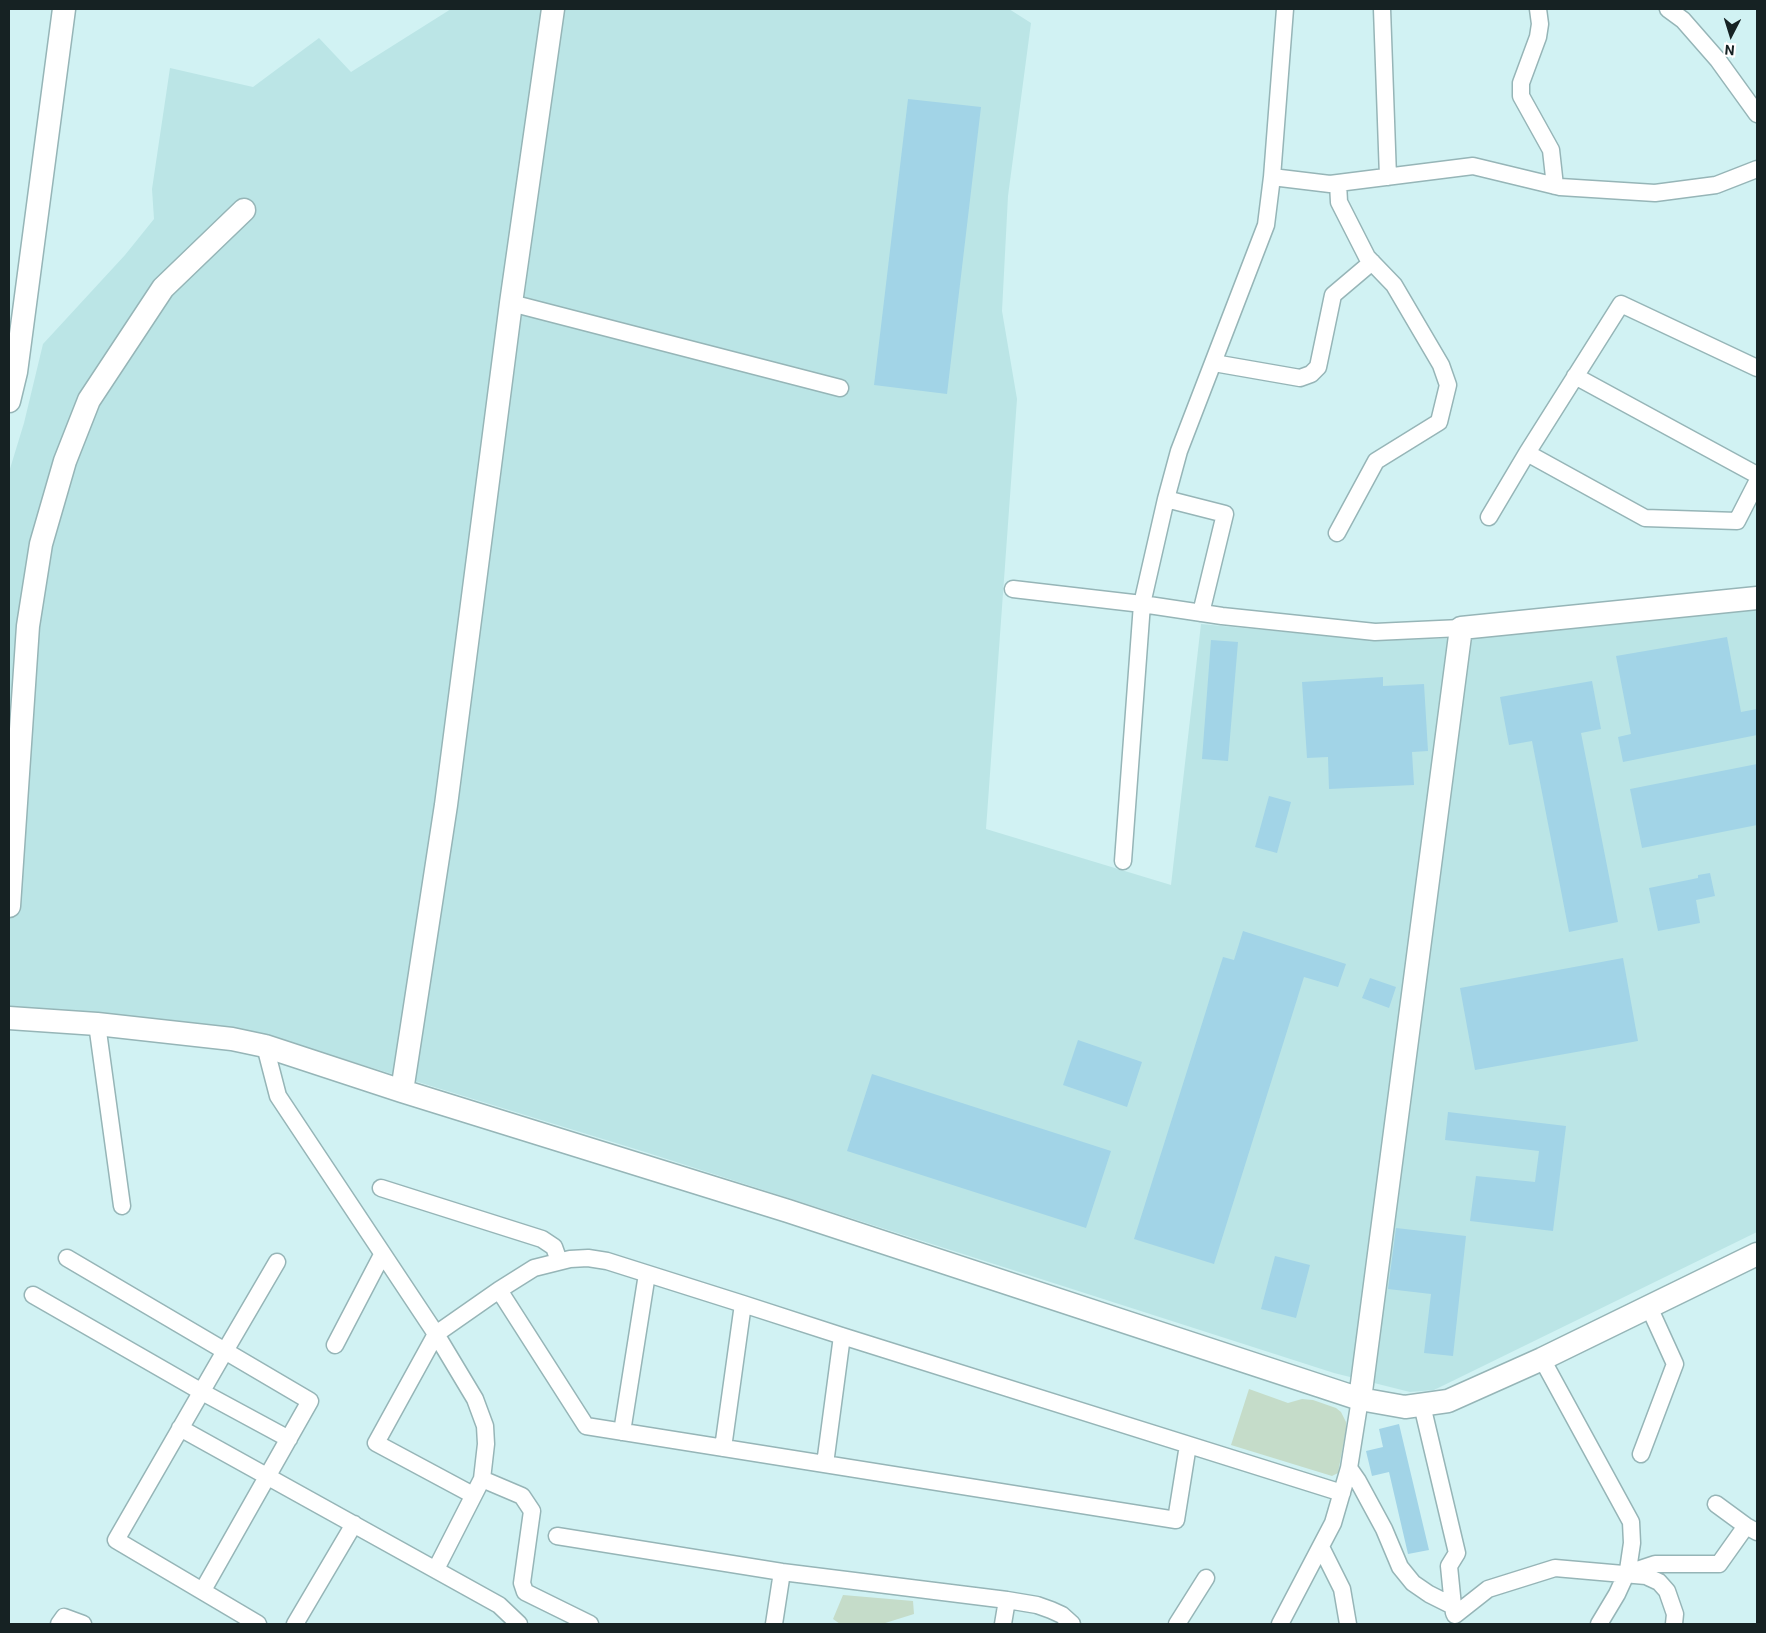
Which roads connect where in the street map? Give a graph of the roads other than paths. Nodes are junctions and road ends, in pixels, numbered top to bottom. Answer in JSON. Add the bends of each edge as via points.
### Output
{"nodes":[{"id":1,"x":64,"y":9,"type":"edge"},
{"id":2,"x":553,"y":9,"type":"edge"},
{"id":3,"x":1285,"y":9,"type":"edge"},
{"id":4,"x":1382,"y":9,"type":"edge"},
{"id":5,"x":1538,"y":9,"type":"edge"},
{"id":6,"x":1668,"y":9,"type":"edge"},
{"id":7,"x":1757,"y":114,"type":"edge"},
{"id":8,"x":1757,"y":169,"type":"edge"},
{"id":9,"x":1272,"y":177,"type":"junction"},
{"id":10,"x":1388,"y":177,"type":"junction"},
{"id":11,"x":1338,"y":183,"type":"junction"},
{"id":12,"x":1555,"y":186,"type":"junction"},
{"id":13,"x":244,"y":210,"type":"dead end"},
{"id":14,"x":1372,"y":262,"type":"junction"},
{"id":15,"x":511,"y":302,"type":"junction"},
{"id":16,"x":1214,"y":363,"type":"junction"},
{"id":17,"x":1757,"y":368,"type":"edge"},
{"id":18,"x":1575,"y":376,"type":"junction"},
{"id":19,"x":840,"y":388,"type":"dead end"},
{"id":20,"x":9,"y":401,"type":"edge"},
{"id":21,"x":1527,"y":453,"type":"junction"},
{"id":22,"x":1757,"y":475,"type":"edge"},
{"id":23,"x":1757,"y":482,"type":"edge"},
{"id":24,"x":1166,"y":499,"type":"junction"},
{"id":25,"x":1488,"y":517,"type":"dead end"},
{"id":26,"x":1337,"y":533,"type":"dead end"},
{"id":27,"x":1013,"y":589,"type":"dead end"},
{"id":28,"x":1757,"y":598,"type":"edge"},
{"id":29,"x":1142,"y":604,"type":"junction"},
{"id":30,"x":1201,"y":612,"type":"junction"},
{"id":31,"x":1461,"y":628,"type":"junction"},
{"id":32,"x":1123,"y":861,"type":"dead end"},
{"id":33,"x":9,"y":906,"type":"edge"},
{"id":34,"x":9,"y":1018,"type":"edge"},
{"id":35,"x":96,"y":1024,"type":"junction"},
{"id":36,"x":265,"y":1046,"type":"junction"},
{"id":37,"x":402,"y":1091,"type":"junction"},
{"id":38,"x":381,"y":1188,"type":"dead end"},
{"id":39,"x":122,"y":1206,"type":"dead end"},
{"id":40,"x":1757,"y":1254,"type":"edge"},
{"id":41,"x":382,"y":1255,"type":"junction"},
{"id":42,"x":67,"y":1258,"type":"dead end"},
{"id":43,"x":559,"y":1261,"type":"junction"},
{"id":44,"x":277,"y":1262,"type":"dead end"},
{"id":45,"x":647,"y":1274,"type":"junction"},
{"id":46,"x":499,"y":1290,"type":"junction"},
{"id":47,"x":34,"y":1295,"type":"dead end"},
{"id":48,"x":744,"y":1304,"type":"junction"},
{"id":49,"x":1649,"y":1307,"type":"junction"},
{"id":50,"x":436,"y":1334,"type":"junction"},
{"id":51,"x":842,"y":1336,"type":"junction"},
{"id":52,"x":335,"y":1345,"type":"dead end"},
{"id":53,"x":225,"y":1351,"type":"junction"},
{"id":54,"x":1542,"y":1359,"type":"junction"},
{"id":55,"x":202,"y":1392,"type":"junction"},
{"id":56,"x":1360,"y":1399,"type":"junction"},
{"id":57,"x":1422,"y":1405,"type":"junction"},
{"id":58,"x":180,"y":1428,"type":"junction"},
{"id":59,"x":622,"y":1432,"type":"junction"},
{"id":60,"x":289,"y":1439,"type":"junction"},
{"id":61,"x":1188,"y":1445,"type":"junction"},
{"id":62,"x":723,"y":1448,"type":"junction"},
{"id":63,"x":1641,"y":1454,"type":"dead end"},
{"id":64,"x":825,"y":1464,"type":"junction"},
{"id":65,"x":1349,"y":1468,"type":"junction"},
{"id":66,"x":268,"y":1478,"type":"junction"},
{"id":67,"x":482,"y":1479,"type":"junction"},
{"id":68,"x":1342,"y":1493,"type":"junction"},
{"id":69,"x":474,"y":1495,"type":"junction"},
{"id":70,"x":1716,"y":1504,"type":"dead end"},
{"id":71,"x":354,"y":1524,"type":"junction"},
{"id":72,"x":1752,"y":1529,"type":"edge"},
{"id":73,"x":557,"y":1536,"type":"dead end"},
{"id":74,"x":1321,"y":1547,"type":"junction"},
{"id":75,"x":436,"y":1569,"type":"junction"},
{"id":76,"x":782,"y":1572,"type":"junction"},
{"id":77,"x":1626,"y":1574,"type":"junction"},
{"id":78,"x":1206,"y":1578,"type":"dead end"},
{"id":79,"x":203,"y":1590,"type":"junction"},
{"id":80,"x":1007,"y":1600,"type":"junction"},
{"id":81,"x":1455,"y":1615,"type":"edge"},
{"id":82,"x":59,"y":1624,"type":"edge"},
{"id":83,"x":83,"y":1624,"type":"edge"},
{"id":84,"x":258,"y":1624,"type":"edge"},
{"id":85,"x":295,"y":1624,"type":"edge"},
{"id":86,"x":519,"y":1624,"type":"edge"},
{"id":87,"x":590,"y":1624,"type":"edge"},
{"id":88,"x":774,"y":1624,"type":"edge"},
{"id":89,"x":1003,"y":1624,"type":"edge"},
{"id":90,"x":1072,"y":1624,"type":"edge"},
{"id":91,"x":1177,"y":1624,"type":"edge"},
{"id":92,"x":1280,"y":1624,"type":"edge"},
{"id":93,"x":1348,"y":1624,"type":"edge"},
{"id":94,"x":1599,"y":1624,"type":"edge"},
{"id":95,"x":1674,"y":1624,"type":"edge"}],
"edges":[{"from":1,"to":20,"type":"street","via":[[17,362]]},
{"from":2,"to":15,"type":"street"},
{"from":3,"to":9,"type":"street"},
{"from":4,"to":10,"type":"street"},
{"from":5,"to":12,"type":"street","via":[[1538,37],[1522,82],[1521,96],[1551,150]]},
{"from":6,"to":7,"type":"street","via":[[1683,20],[1718,60]]},
{"from":8,"to":12,"type":"street","via":[[1716,185],[1655,193]]},
{"from":9,"to":11,"type":"street"},
{"from":9,"to":16,"type":"street","via":[[1266,225]]},
{"from":10,"to":11,"type":"street"},
{"from":10,"to":12,"type":"street","via":[[1473,166]]},
{"from":11,"to":14,"type":"street","via":[[1339,202]]},
{"from":13,"to":33,"type":"street","via":[[163,288],[89,400],[65,461],[41,544],[28,626]]},
{"from":14,"to":16,"type":"street","via":[[1334,295],[1318,367],[1311,374],[1300,378]]},
{"from":14,"to":26,"type":"street","via":[[1394,285],[1441,365],[1448,385],[1439,422],[1376,461]]},
{"from":15,"to":19,"type":"street"},
{"from":15,"to":37,"type":"street","via":[[446,805]]},
{"from":16,"to":24,"type":"street","via":[[1180,451]]},
{"from":17,"to":18,"type":"street","via":[[1621,304]]},
{"from":18,"to":21,"type":"street"},
{"from":18,"to":22,"type":"street"},
{"from":21,"to":23,"type":"street","via":[[1645,518],[1737,521]]},
{"from":21,"to":25,"type":"street"},
{"from":24,"to":29,"type":"street"},
{"from":24,"to":30,"type":"street","via":[[1225,514]]},
{"from":27,"to":29,"type":"street"},
{"from":28,"to":31,"type":"street"},
{"from":29,"to":30,"type":"street"},
{"from":29,"to":32,"type":"street"},
{"from":30,"to":31,"type":"street","via":[[1375,632]]},
{"from":31,"to":56,"type":"street"},
{"from":34,"to":35,"type":"street"},
{"from":35,"to":36,"type":"street","via":[[232,1039]]},
{"from":35,"to":39,"type":"street"},
{"from":36,"to":37,"type":"street"},
{"from":36,"to":41,"type":"street","via":[[278,1096]]},
{"from":37,"to":56,"type":"street","via":[[788,1211]]},
{"from":38,"to":43,"type":"street","via":[[542,1239],[554,1247]]},
{"from":40,"to":49,"type":"street"},
{"from":41,"to":50,"type":"street"},
{"from":41,"to":52,"type":"street"},
{"from":42,"to":53,"type":"street"},
{"from":43,"to":45,"type":"street","via":[[588,1258]]},
{"from":43,"to":46,"type":"street","via":[[534,1268]]},
{"from":44,"to":53,"type":"street"},
{"from":45,"to":48,"type":"street"},
{"from":45,"to":59,"type":"street"},
{"from":46,"to":50,"type":"street"},
{"from":46,"to":59,"type":"street","via":[[586,1426]]},
{"from":47,"to":55,"type":"street"},
{"from":48,"to":51,"type":"street"},
{"from":48,"to":62,"type":"street"},
{"from":49,"to":54,"type":"street"},
{"from":49,"to":63,"type":"street","via":[[1675,1364]]},
{"from":50,"to":67,"type":"street","via":[[475,1399],[485,1426]]},
{"from":50,"to":69,"type":"street","via":[[376,1443]]},
{"from":51,"to":61,"type":"street"},
{"from":51,"to":64,"type":"street"},
{"from":53,"to":55,"type":"street"},
{"from":53,"to":60,"type":"street","via":[[310,1402]]},
{"from":54,"to":57,"type":"street","via":[[1448,1401]]},
{"from":54,"to":77,"type":"street","via":[[1631,1522],[1632,1543]]},
{"from":55,"to":58,"type":"street"},
{"from":55,"to":60,"type":"street"},
{"from":56,"to":57,"type":"street","via":[[1405,1408]]},
{"from":56,"to":65,"type":"street"},
{"from":57,"to":81,"type":"street","via":[[1457,1553],[1449,1566]]},
{"from":58,"to":66,"type":"street"},
{"from":58,"to":79,"type":"street","via":[[116,1540]]},
{"from":59,"to":62,"type":"street"},
{"from":60,"to":66,"type":"street"},
{"from":61,"to":64,"type":"street","via":[[1176,1520]]},
{"from":61,"to":68,"type":"street"},
{"from":62,"to":64,"type":"street"},
{"from":65,"to":68,"type":"street"},
{"from":65,"to":81,"type":"street","via":[[1384,1529],[1400,1567],[1413,1583]]},
{"from":66,"to":71,"type":"street"},
{"from":66,"to":79,"type":"street"},
{"from":67,"to":69,"type":"street"},
{"from":67,"to":87,"type":"street","via":[[522,1496],[532,1511],[522,1583],[525,1592]]},
{"from":68,"to":74,"type":"street"},
{"from":69,"to":75,"type":"street"},
{"from":70,"to":72,"type":"street"},
{"from":71,"to":75,"type":"street"},
{"from":71,"to":85,"type":"street"},
{"from":72,"to":77,"type":"street","via":[[1719,1564],[1655,1564]]},
{"from":73,"to":76,"type":"street"},
{"from":74,"to":92,"type":"street"},
{"from":74,"to":93,"type":"street","via":[[1342,1589]]},
{"from":75,"to":86,"type":"street","via":[[499,1605]]},
{"from":76,"to":80,"type":"street"},
{"from":76,"to":88,"type":"street"},
{"from":77,"to":81,"type":"street","via":[[1555,1568],[1488,1589]]},
{"from":77,"to":94,"type":"street"},
{"from":77,"to":95,"type":"street","via":[[1646,1576],[1667,1590],[1675,1614]]},
{"from":78,"to":91,"type":"street"},
{"from":79,"to":84,"type":"street"},
{"from":80,"to":89,"type":"street"},
{"from":80,"to":90,"type":"street","via":[[1051,1610]]},
{"from":82,"to":83,"type":"street","via":[[64,1617]]}]}
